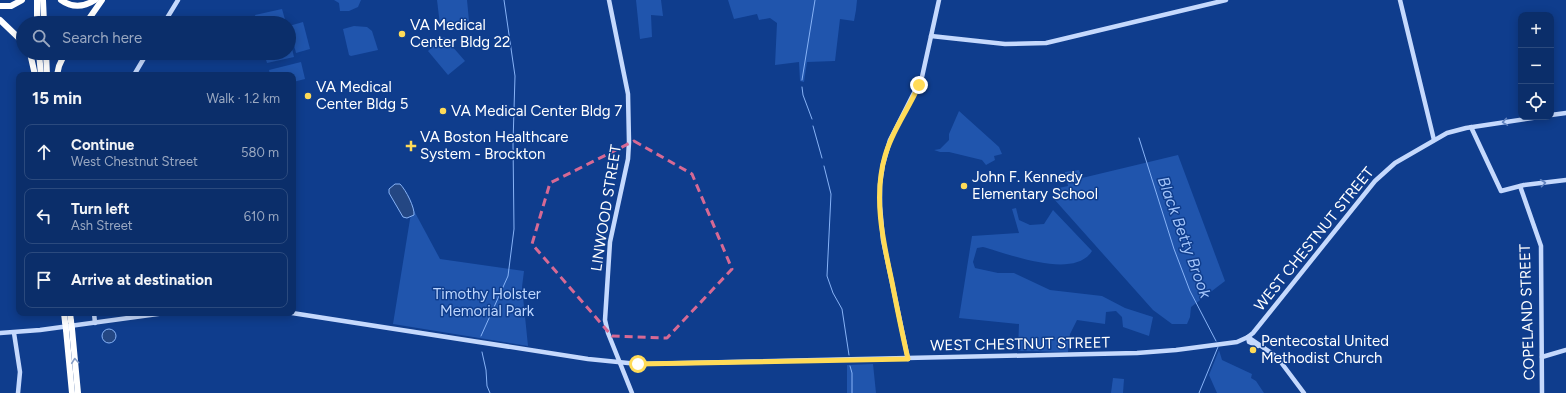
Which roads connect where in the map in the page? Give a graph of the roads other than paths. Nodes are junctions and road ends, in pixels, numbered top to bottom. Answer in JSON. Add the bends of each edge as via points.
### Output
{"nodes":[{"id":1,"x":22,"y":0,"type":"edge"},
{"id":2,"x":37,"y":0,"type":"edge"},
{"id":3,"x":43,"y":0,"type":"edge"},
{"id":4,"x":61,"y":0,"type":"edge"},
{"id":5,"x":95,"y":0,"type":"edge"},
{"id":6,"x":102,"y":0,"type":"edge"},
{"id":7,"x":178,"y":0,"type":"edge"},
{"id":8,"x":608,"y":0,"type":"edge"},
{"id":9,"x":939,"y":0,"type":"edge"},
{"id":10,"x":1226,"y":0,"type":"edge"},
{"id":11,"x":1400,"y":0,"type":"edge"},
{"id":12,"x":0,"y":6,"type":"edge"},
{"id":13,"x":37,"y":16,"type":"edge"},
{"id":14,"x":44,"y":16,"type":"edge"},
{"id":15,"x":91,"y":16,"type":"edge"},
{"id":16,"x":168,"y":16,"type":"edge"},
{"id":17,"x":0,"y":20,"type":"edge"},
{"id":18,"x":16,"y":35,"type":"edge"},
{"id":19,"x":932,"y":36,"type":"junction"},
{"id":20,"x":32,"y":60,"type":"edge"},
{"id":21,"x":40,"y":60,"type":"edge"},
{"id":22,"x":46,"y":60,"type":"edge"},
{"id":23,"x":62,"y":60,"type":"edge"},
{"id":24,"x":142,"y":60,"type":"edge"},
{"id":25,"x":34,"y":72,"type":"edge"},
{"id":26,"x":41,"y":72,"type":"edge"},
{"id":27,"x":47,"y":72,"type":"edge"},
{"id":28,"x":58,"y":72,"type":"edge"},
{"id":29,"x":136,"y":72,"type":"edge"},
{"id":30,"x":1566,"y":113,"type":"edge"},
{"id":31,"x":1554,"y":115,"type":"edge"},
{"id":32,"x":1519,"y":120,"type":"edge"},
{"id":33,"x":1471,"y":127,"type":"junction"},
{"id":34,"x":1434,"y":140,"type":"junction"},
{"id":35,"x":1566,"y":180,"type":"edge"},
{"id":36,"x":1520,"y":186,"type":"junction"},
{"id":37,"x":296,"y":314,"type":"edge"},
{"id":38,"x":66,"y":316,"type":"edge"},
{"id":39,"x":69,"y":316,"type":"edge"},
{"id":40,"x":94,"y":316,"type":"edge"},
{"id":41,"x":144,"y":316,"type":"edge"},
{"id":42,"x":68,"y":321,"type":"junction"},
{"id":43,"x":95,"y":323,"type":"junction"},
{"id":44,"x":69,"y":330,"type":"junction"},
{"id":45,"x":0,"y":333,"type":"edge"},
{"id":46,"x":14,"y":333,"type":"junction"},
{"id":47,"x":1248,"y":337,"type":"junction"},
{"id":48,"x":1566,"y":350,"type":"edge"},
{"id":49,"x":1542,"y":357,"type":"junction"},
{"id":50,"x":908,"y":359,"type":"junction"},
{"id":51,"x":620,"y":363,"type":"junction"},
{"id":52,"x":18,"y":393,"type":"edge"},
{"id":53,"x":72,"y":393,"type":"edge"},
{"id":54,"x":78,"y":393,"type":"edge"},
{"id":55,"x":632,"y":393,"type":"edge"},
{"id":56,"x":1304,"y":393,"type":"edge"},
{"id":57,"x":1542,"y":393,"type":"edge"}],
"edges":[{"from":1,"to":12,"type":"highway","via":[[11,6]]},
{"from":2,"to":13,"type":"highway"},
{"from":3,"to":14,"type":"highway"},
{"from":4,"to":5,"type":"highway","via":[[78,6]]},
{"from":6,"to":15,"type":"highway"},
{"from":7,"to":16,"type":"main road"},
{"from":8,"to":51,"type":"main road","name":"LINWOOD STREET","via":[[629,103],[629,155],[610,242],[605,306],[606,326]]},
{"from":9,"to":19,"type":"main road"},
{"from":10,"to":19,"type":"main road","via":[[1046,44],[1005,44]]},
{"from":11,"to":34,"type":"main road"},
{"from":17,"to":18,"type":"highway"},
{"from":19,"to":50,"type":"main road","via":[[922,77],[886,152],[880,184],[883,240]]},
{"from":20,"to":25,"type":"highway"},
{"from":21,"to":26,"type":"highway"},
{"from":22,"to":27,"type":"highway"},
{"from":23,"to":28,"type":"highway"},
{"from":24,"to":29,"type":"main road"},
{"from":30,"to":31,"type":"main road"},
{"from":32,"to":33,"type":"main road","name":"WEST CHESTNUT STREET","one_way":true},
{"from":33,"to":34,"type":"main road","name":"WEST CHESTNUT STREET","via":[[1452,131]]},
{"from":33,"to":36,"type":"main road","via":[[1501,191]]},
{"from":34,"to":47,"type":"main road","name":"WEST CHESTNUT STREET","via":[[1395,163],[1380,176]]},
{"from":36,"to":35,"type":"main road","one_way":true},
{"from":36,"to":49,"type":"main road","name":"COPELAND STREET","via":[[1541,246]]},
{"from":37,"to":51,"type":"main road","name":"WEST CHESTNUT STREET"},
{"from":38,"to":42,"type":"highway"},
{"from":39,"to":42,"type":"highway"},
{"from":40,"to":43,"type":"main road"},
{"from":41,"to":43,"type":"main road"},
{"from":42,"to":44,"type":"highway","bridge":true},
{"from":43,"to":46,"type":"main road"},
{"from":44,"to":53,"type":"highway"},
{"from":54,"to":44,"type":"highway","one_way":true},
{"from":45,"to":46,"type":"main road"},
{"from":46,"to":52,"type":"main road","via":[[20,372]]},
{"from":47,"to":50,"type":"main road","name":"WEST CHESTNUT STREET","via":[[1237,342],[1148,353]]},
{"from":47,"to":56,"type":"main road","via":[[1274,354]]},
{"from":48,"to":49,"type":"main road"},
{"from":49,"to":57,"type":"main road","name":"COPELAND STREET"},
{"from":50,"to":51,"type":"main road","name":"WEST CHESTNUT STREET"},
{"from":51,"to":55,"type":"main road","name":"LINWOOD STREET"}]}
